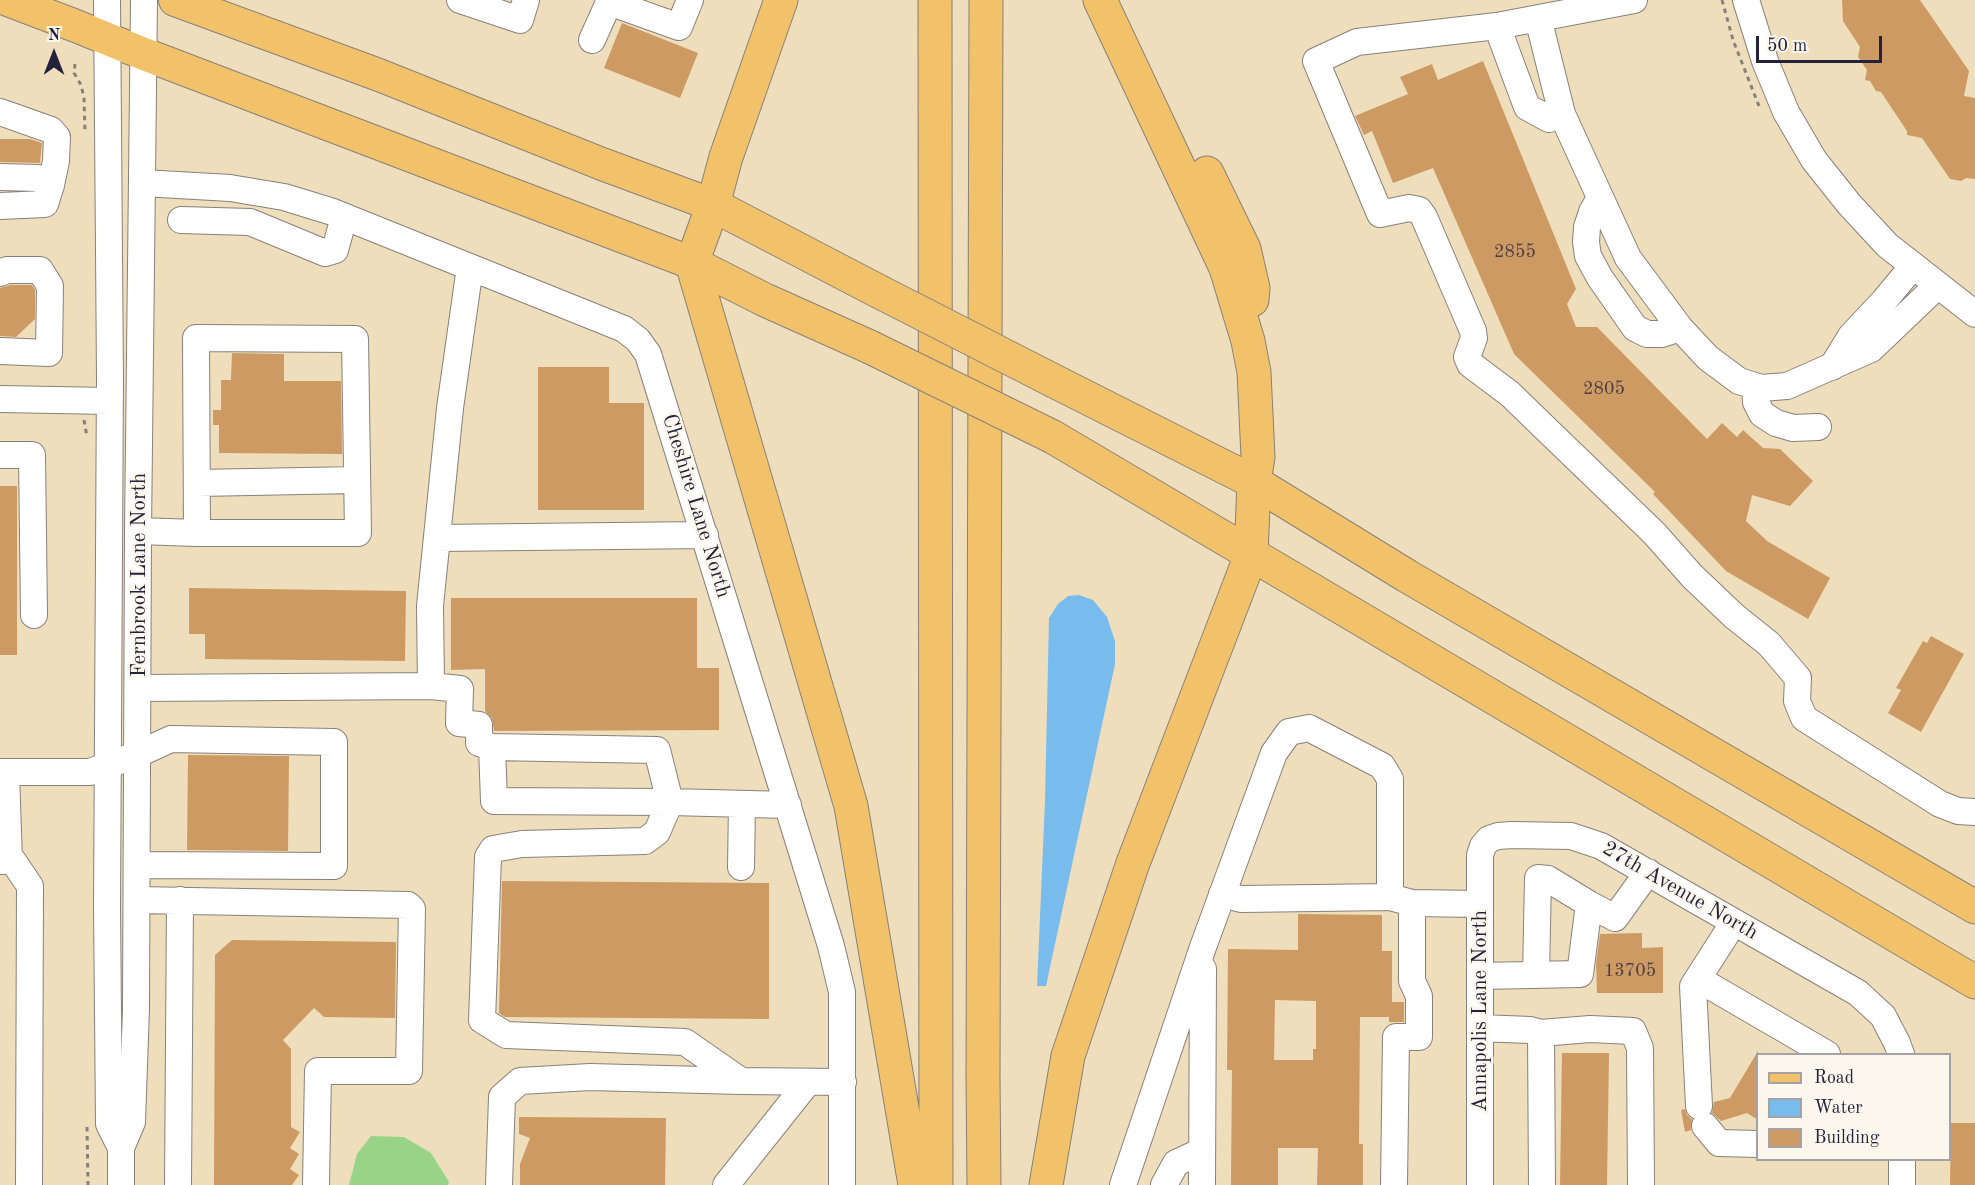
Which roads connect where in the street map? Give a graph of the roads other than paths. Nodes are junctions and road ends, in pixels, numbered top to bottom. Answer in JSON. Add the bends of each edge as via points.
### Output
{"nodes":[{"id":1,"x":8,"y":0,"type":"edge"},
{"id":2,"x":107,"y":0,"type":"edge"},
{"id":3,"x":144,"y":0,"type":"edge"},
{"id":4,"x":175,"y":0,"type":"edge"},
{"id":5,"x":460,"y":0,"type":"edge"},
{"id":6,"x":526,"y":0,"type":"edge"},
{"id":7,"x":690,"y":0,"type":"edge"},
{"id":8,"x":782,"y":0,"type":"edge"},
{"id":9,"x":935,"y":0,"type":"edge"},
{"id":10,"x":986,"y":0,"type":"edge"},
{"id":11,"x":1100,"y":0,"type":"edge"},
{"id":12,"x":1121,"y":0,"type":"edge"},
{"id":13,"x":1634,"y":0,"type":"edge"},
{"id":14,"x":1746,"y":0,"type":"edge"},
{"id":15,"x":610,"y":1,"type":"edge"},
{"id":16,"x":1538,"y":18,"type":"junction"},
{"id":17,"x":1497,"y":26,"type":"junction"},
{"id":18,"x":107,"y":39,"type":"junction"},
{"id":19,"x":592,"y":40,"type":"dead end"},
{"id":20,"x":144,"y":54,"type":"junction"},
{"id":21,"x":0,"y":101,"type":"edge"},
{"id":22,"x":0,"y":112,"type":"edge"},
{"id":23,"x":1562,"y":114,"type":"junction"},
{"id":24,"x":0,"y":177,"type":"edge"},
{"id":25,"x":142,"y":183,"type":"junction"},
{"id":26,"x":51,"y":185,"type":"junction"},
{"id":27,"x":1600,"y":198,"type":"junction"},
{"id":28,"x":713,"y":205,"type":"junction"},
{"id":29,"x":0,"y":206,"type":"edge"},
{"id":30,"x":344,"y":217,"type":"junction"},
{"id":31,"x":181,"y":220,"type":"dead end"},
{"id":32,"x":692,"y":263,"type":"junction"},
{"id":33,"x":1913,"y":266,"type":"junction"},
{"id":34,"x":470,"y":267,"type":"junction"},
{"id":35,"x":0,"y":273,"type":"edge"},
{"id":36,"x":1937,"y":286,"type":"junction"},
{"id":37,"x":1975,"y":314,"type":"edge"},
{"id":38,"x":1680,"y":328,"type":"junction"},
{"id":39,"x":1248,"y":341,"type":"junction"},
{"id":40,"x":0,"y":351,"type":"edge"},
{"id":41,"x":1832,"y":367,"type":"junction"},
{"id":42,"x":1755,"y":386,"type":"junction"},
{"id":43,"x":0,"y":399,"type":"edge"},
{"id":44,"x":110,"y":401,"type":"junction"},
{"id":45,"x":1818,"y":427,"type":"dead end"},
{"id":46,"x":0,"y":455,"type":"edge"},
{"id":47,"x":357,"y":480,"type":"junction"},
{"id":48,"x":1254,"y":482,"type":"junction"},
{"id":49,"x":197,"y":483,"type":"junction"},
{"id":50,"x":138,"y":531,"type":"junction"},
{"id":51,"x":197,"y":533,"type":"junction"},
{"id":52,"x":705,"y":535,"type":"junction"},
{"id":53,"x":437,"y":538,"type":"junction"},
{"id":54,"x":1251,"y":555,"type":"junction"},
{"id":55,"x":34,"y":615,"type":"dead end"},
{"id":56,"x":431,"y":686,"type":"junction"},
{"id":57,"x":139,"y":688,"type":"junction"},
{"id":58,"x":492,"y":747,"type":"junction"},
{"id":59,"x":138,"y":754,"type":"junction"},
{"id":60,"x":107,"y":766,"type":"junction"},
{"id":61,"x":3,"y":772,"type":"edge"},
{"id":62,"x":670,"y":802,"type":"junction"},
{"id":63,"x":742,"y":804,"type":"junction"},
{"id":64,"x":788,"y":805,"type":"junction"},
{"id":65,"x":1975,"y":812,"type":"edge"},
{"id":66,"x":1489,"y":839,"type":"joint"},
{"id":67,"x":4,"y":858,"type":"edge"},
{"id":68,"x":138,"y":865,"type":"junction"},
{"id":69,"x":741,"y":867,"type":"dead end"},
{"id":70,"x":1648,"y":872,"type":"junction"},
{"id":71,"x":1222,"y":894,"type":"junction"},
{"id":72,"x":137,"y":900,"type":"junction"},
{"id":73,"x":180,"y":900,"type":"junction"},
{"id":74,"x":1401,"y":900,"type":"junction"},
{"id":75,"x":1480,"y":904,"type":"junction"},
{"id":76,"x":1589,"y":904,"type":"junction"},
{"id":77,"x":1975,"y":907,"type":"edge"},
{"id":78,"x":1734,"y":922,"type":"junction"},
{"id":79,"x":1203,"y":947,"type":"junction"},
{"id":80,"x":1536,"y":975,"type":"junction"},
{"id":81,"x":1480,"y":976,"type":"junction"},
{"id":82,"x":1698,"y":979,"type":"junction"},
{"id":83,"x":1975,"y":982,"type":"edge"},
{"id":84,"x":1480,"y":1028,"type":"junction"},
{"id":85,"x":1541,"y":1033,"type":"junction"},
{"id":86,"x":1825,"y":1053,"type":"edge"},
{"id":87,"x":1901,"y":1053,"type":"edge"},
{"id":88,"x":741,"y":1081,"type":"junction"},
{"id":89,"x":808,"y":1082,"type":"junction"},
{"id":90,"x":843,"y":1082,"type":"junction"},
{"id":91,"x":1756,"y":1144,"type":"edge"},
{"id":92,"x":121,"y":1148,"type":"junction"},
{"id":93,"x":1202,"y":1151,"type":"junction"},
{"id":94,"x":1902,"y":1161,"type":"edge"},
{"id":95,"x":29,"y":1185,"type":"edge"},
{"id":96,"x":121,"y":1185,"type":"edge"},
{"id":97,"x":178,"y":1185,"type":"edge"},
{"id":98,"x":316,"y":1185,"type":"edge"},
{"id":99,"x":499,"y":1185,"type":"edge"},
{"id":100,"x":726,"y":1185,"type":"edge"},
{"id":101,"x":842,"y":1185,"type":"edge"},
{"id":102,"x":915,"y":1185,"type":"edge"},
{"id":103,"x":936,"y":1185,"type":"edge"},
{"id":104,"x":984,"y":1185,"type":"edge"},
{"id":105,"x":1046,"y":1185,"type":"edge"},
{"id":106,"x":1123,"y":1185,"type":"edge"},
{"id":107,"x":1164,"y":1185,"type":"edge"},
{"id":108,"x":1202,"y":1185,"type":"edge"},
{"id":109,"x":1394,"y":1185,"type":"edge"},
{"id":110,"x":1480,"y":1185,"type":"edge"},
{"id":111,"x":1542,"y":1185,"type":"edge"},
{"id":112,"x":1641,"y":1185,"type":"edge"},
{"id":113,"x":1902,"y":1185,"type":"edge"}],
"edges":[{"from":1,"to":18,"type":"main road"},
{"from":2,"to":18,"type":"street","name":"Fernbrook Lane North"},
{"from":3,"to":20,"type":"street","name":"Fernbrook Lane North"},
{"from":4,"to":28,"type":"main road"},
{"from":5,"to":6,"type":"street","via":[[520,20]]},
{"from":7,"to":15,"type":"street","via":[[679,27]]},
{"from":8,"to":28,"type":"highway"},
{"from":9,"to":103,"type":"highway"},
{"from":10,"to":104,"type":"highway"},
{"from":11,"to":39,"type":"highway","via":[[1226,268]]},
{"from":12,"to":39,"type":"highway","via":[[1244,249],[1253,288]]},
{"from":13,"to":16,"type":"street"},
{"from":14,"to":33,"type":"street","via":[[1786,112],[1814,160],[1887,245]]},
{"from":15,"to":19,"type":"street"},
{"from":16,"to":17,"type":"street"},
{"from":16,"to":23,"type":"street"},
{"from":17,"to":23,"type":"street","via":[[1527,107],[1549,119]]},
{"from":17,"to":65,"type":"street","via":[[1357,42],[1316,61],[1380,214],[1409,208],[1419,210],[1424,217],[1473,331],[1467,357],[1470,364],[1510,394],[1654,533],[1692,576],[1769,644],[1798,678],[1797,701],[1804,718],[1940,804],[1958,812]]},
{"from":18,"to":20,"type":"main road"},
{"from":18,"to":44,"type":"street","name":"Fernbrook Lane North"},
{"from":20,"to":25,"type":"street","name":"Fernbrook Lane North"},
{"from":20,"to":32,"type":"main road"},
{"from":21,"to":26,"type":"street","via":[[64,123],[64,169]]},
{"from":22,"to":26,"type":"street","via":[[51,130],[57,137]]},
{"from":23,"to":27,"type":"street"},
{"from":24,"to":26,"type":"street","via":[[38,177]]},
{"from":25,"to":30,"type":"street","name":"Cheshire Lane North","via":[[284,197]]},
{"from":25,"to":50,"type":"street","name":"Fernbrook Lane North"},
{"from":26,"to":29,"type":"street","via":[[45,204]]},
{"from":27,"to":38,"type":"street","via":[[1628,258]]},
{"from":27,"to":38,"type":"street","via":[[1589,219],[1586,242],[1587,256],[1600,278],[1635,328],[1647,334],[1662,334]]},
{"from":28,"to":32,"type":"highway"},
{"from":28,"to":48,"type":"highway","bridge":true},
{"from":30,"to":31,"type":"street","via":[[335,250],[325,253],[250,222]]},
{"from":30,"to":34,"type":"street","name":"Cheshire Lane North"},
{"from":32,"to":54,"type":"highway","bridge":true,"via":[[1053,437]]},
{"from":32,"to":102,"type":"highway","via":[[851,806]]},
{"from":33,"to":36,"type":"street"},
{"from":33,"to":41,"type":"street","via":[[1851,336]]},
{"from":34,"to":52,"type":"street","name":"Cheshire Lane North","via":[[624,329],[638,340],[654,370]]},
{"from":34,"to":53,"type":"street"},
{"from":35,"to":40,"type":"street","via":[[40,270],[50,286],[49,353]]},
{"from":36,"to":37,"type":"street"},
{"from":36,"to":41,"type":"street","via":[[1872,350]]},
{"from":38,"to":42,"type":"street","via":[[1708,358],[1739,381]]},
{"from":39,"to":48,"type":"highway","via":[[1254,372],[1258,457]]},
{"from":41,"to":42,"type":"street","via":[[1787,386]]},
{"from":42,"to":45,"type":"street","via":[[1762,414],[1793,428]]},
{"from":43,"to":44,"type":"street"},
{"from":44,"to":60,"type":"street","name":"Fernbrook Lane North"},
{"from":46,"to":55,"type":"street","via":[[32,455]]},
{"from":47,"to":49,"type":"street"},
{"from":47,"to":49,"type":"street","via":[[355,339],[196,338]]},
{"from":47,"to":51,"type":"street","via":[[358,533]]},
{"from":48,"to":54,"type":"highway"},
{"from":48,"to":77,"type":"highway","via":[[1407,576]]},
{"from":49,"to":51,"type":"street"},
{"from":50,"to":51,"type":"street"},
{"from":50,"to":57,"type":"street","name":"Fernbrook Lane North"},
{"from":52,"to":53,"type":"street"},
{"from":52,"to":64,"type":"street","name":"Cheshire Lane North"},
{"from":53,"to":56,"type":"street","via":[[429,606]]},
{"from":54,"to":83,"type":"highway"},
{"from":54,"to":105,"type":"highway","via":[[1133,863],[1068,1056]]},
{"from":56,"to":57,"type":"street"},
{"from":56,"to":58,"type":"street","via":[[460,689],[459,723],[479,725],[479,742]]},
{"from":57,"to":59,"type":"street","name":"Fernbrook Lane North"},
{"from":58,"to":62,"type":"street","via":[[657,750]]},
{"from":58,"to":62,"type":"street","via":[[494,801]]},
{"from":59,"to":60,"type":"street"},
{"from":59,"to":68,"type":"street","name":"Fernbrook Lane North"},
{"from":59,"to":68,"type":"street","via":[[171,740],[334,742],[334,866]]},
{"from":60,"to":61,"type":"street","via":[[90,772]]},
{"from":60,"to":92,"type":"street","name":"Fernbrook Lane North","via":[[109,1124]]},
{"from":61,"to":67,"type":"street"},
{"from":62,"to":63,"type":"street"},
{"from":62,"to":88,"type":"street","via":[[657,832],[645,841],[522,844],[493,849],[488,857],[482,1020],[506,1035],[685,1042]]},
{"from":63,"to":64,"type":"street"},
{"from":63,"to":69,"type":"street"},
{"from":64,"to":90,"type":"street","name":"Cheshire Lane North","via":[[842,992]]},
{"from":66,"to":70,"type":"street","name":"27th Avenue North","via":[[1512,835],[1571,836],[1601,846]]},
{"from":66,"to":75,"type":"street","name":"Annapolis Lane North","via":[[1480,855]]},
{"from":67,"to":95,"type":"street","via":[[30,886]]},
{"from":68,"to":72,"type":"street","name":"Fernbrook Lane North"},
{"from":70,"to":76,"type":"street","via":[[1616,918]]},
{"from":70,"to":78,"type":"street","name":"27th Avenue North"},
{"from":71,"to":74,"type":"street","via":[[1241,899]]},
{"from":71,"to":74,"type":"street","via":[[1274,753],[1289,732],[1309,728],[1382,766],[1390,779]]},
{"from":71,"to":79,"type":"street"},
{"from":72,"to":73,"type":"street"},
{"from":72,"to":92,"type":"street","name":"Fernbrook Lane North","via":[[132,1122]]},
{"from":73,"to":97,"type":"street"},
{"from":73,"to":98,"type":"street","via":[[408,905],[412,909],[409,1071],[318,1071]]},
{"from":74,"to":75,"type":"street"},
{"from":74,"to":109,"type":"street","via":[[1412,981],[1419,996],[1419,1037],[1396,1037]]},
{"from":75,"to":81,"type":"street","name":"Annapolis Lane North"},
{"from":76,"to":80,"type":"street","via":[[1580,975]]},
{"from":76,"to":80,"type":"street","via":[[1548,879],[1538,878]]},
{"from":78,"to":82,"type":"street"},
{"from":78,"to":87,"type":"street","name":"27th Avenue North","via":[[1858,993],[1883,1016]]},
{"from":79,"to":93,"type":"street"},
{"from":79,"to":106,"type":"street"},
{"from":80,"to":81,"type":"street"},
{"from":81,"to":84,"type":"street","name":"Annapolis Lane North"},
{"from":82,"to":86,"type":"street"},
{"from":82,"to":91,"type":"street","via":[[1693,987],[1702,1116],[1719,1143]]},
{"from":84,"to":85,"type":"street"},
{"from":84,"to":110,"type":"street","name":"Annapolis Lane North"},
{"from":85,"to":111,"type":"street"},
{"from":85,"to":112,"type":"street","via":[[1633,1031],[1640,1048]]},
{"from":88,"to":89,"type":"street"},
{"from":88,"to":99,"type":"street","via":[[590,1077],[520,1081],[502,1097]]},
{"from":89,"to":90,"type":"street"},
{"from":89,"to":100,"type":"street"},
{"from":90,"to":101,"type":"street","name":"Cheshire Lane North"},
{"from":92,"to":96,"type":"street","name":"Fernbrook Lane North"},
{"from":93,"to":107,"type":"street","via":[[1176,1163]]},
{"from":93,"to":108,"type":"street"},
{"from":94,"to":113,"type":"street"}]}
